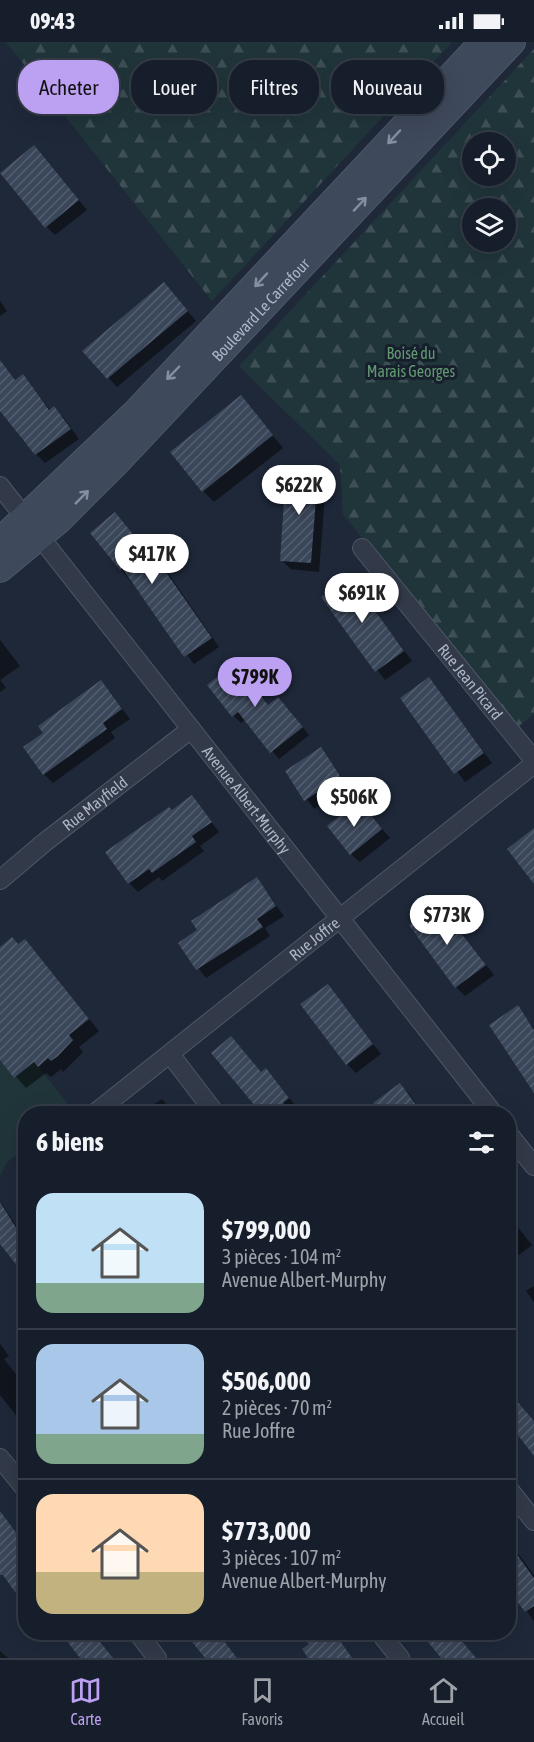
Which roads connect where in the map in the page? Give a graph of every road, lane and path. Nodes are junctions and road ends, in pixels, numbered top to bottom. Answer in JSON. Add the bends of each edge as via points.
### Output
{"nodes":[{"id":1,"x":483,"y":42,"type":"edge"},
{"id":2,"x":512,"y":42,"type":"edge"},
{"id":3,"x":0,"y":486,"type":"edge"},
{"id":4,"x":32,"y":528,"type":"junction"},
{"id":5,"x":0,"y":541,"type":"edge"},
{"id":6,"x":362,"y":548,"type":"dead end"},
{"id":7,"x":0,"y":569,"type":"edge"},
{"id":8,"x":191,"y":729,"type":"junction"},
{"id":9,"x":534,"y":762,"type":"edge"},
{"id":10,"x":0,"y":880,"type":"edge"},
{"id":11,"x":341,"y":919,"type":"junction"},
{"id":12,"x":170,"y":1054,"type":"junction"},
{"id":13,"x":103,"y":1106,"type":"edge"},
{"id":14,"x":210,"y":1106,"type":"edge"},
{"id":15,"x":488,"y":1106,"type":"edge"},
{"id":16,"x":516,"y":1143,"type":"edge"},
{"id":17,"x":534,"y":1166,"type":"edge"},
{"id":18,"x":0,"y":1458,"type":"edge"},
{"id":19,"x":18,"y":1480,"type":"edge"},
{"id":20,"x":516,"y":1498,"type":"edge"},
{"id":21,"x":534,"y":1521,"type":"edge"},
{"id":22,"x":143,"y":1640,"type":"edge"},
{"id":23,"x":385,"y":1640,"type":"edge"},
{"id":24,"x":158,"y":1658,"type":"edge"},
{"id":25,"x":400,"y":1658,"type":"edge"}],
"edges":[{"from":1,"to":4,"type":"street","name":"Boulevard Le Carrefour","one_way":true},
{"from":4,"to":2,"type":"street","name":"Boulevard Le Carrefour","one_way":true,"via":[[113,466]]},
{"from":3,"to":4,"type":"street","name":"Avenue Albert-Murphy"},
{"from":4,"to":5,"type":"street","name":"Boulevard Le Carrefour"},
{"from":4,"to":7,"type":"street","name":"Boulevard Le Carrefour"},
{"from":4,"to":8,"type":"street","name":"Avenue Albert-Murphy"},
{"from":6,"to":9,"type":"street","name":"Rue Jean Picard"},
{"from":8,"to":10,"type":"street","name":"Rue Mayfield"},
{"from":8,"to":11,"type":"street","name":"Avenue Albert-Murphy"},
{"from":9,"to":11,"type":"street","name":"Rue Joffre"},
{"from":11,"to":12,"type":"street","name":"Rue Joffre"},
{"from":11,"to":15,"type":"street","name":"Avenue Albert-Murphy"},
{"from":12,"to":13,"type":"street","name":"Rue Joffre"},
{"from":12,"to":14,"type":"street"},
{"from":16,"to":17,"type":"street"},
{"from":18,"to":19,"type":"street"},
{"from":20,"to":21,"type":"street"},
{"from":22,"to":24,"type":"street"},
{"from":23,"to":25,"type":"street"}]}
